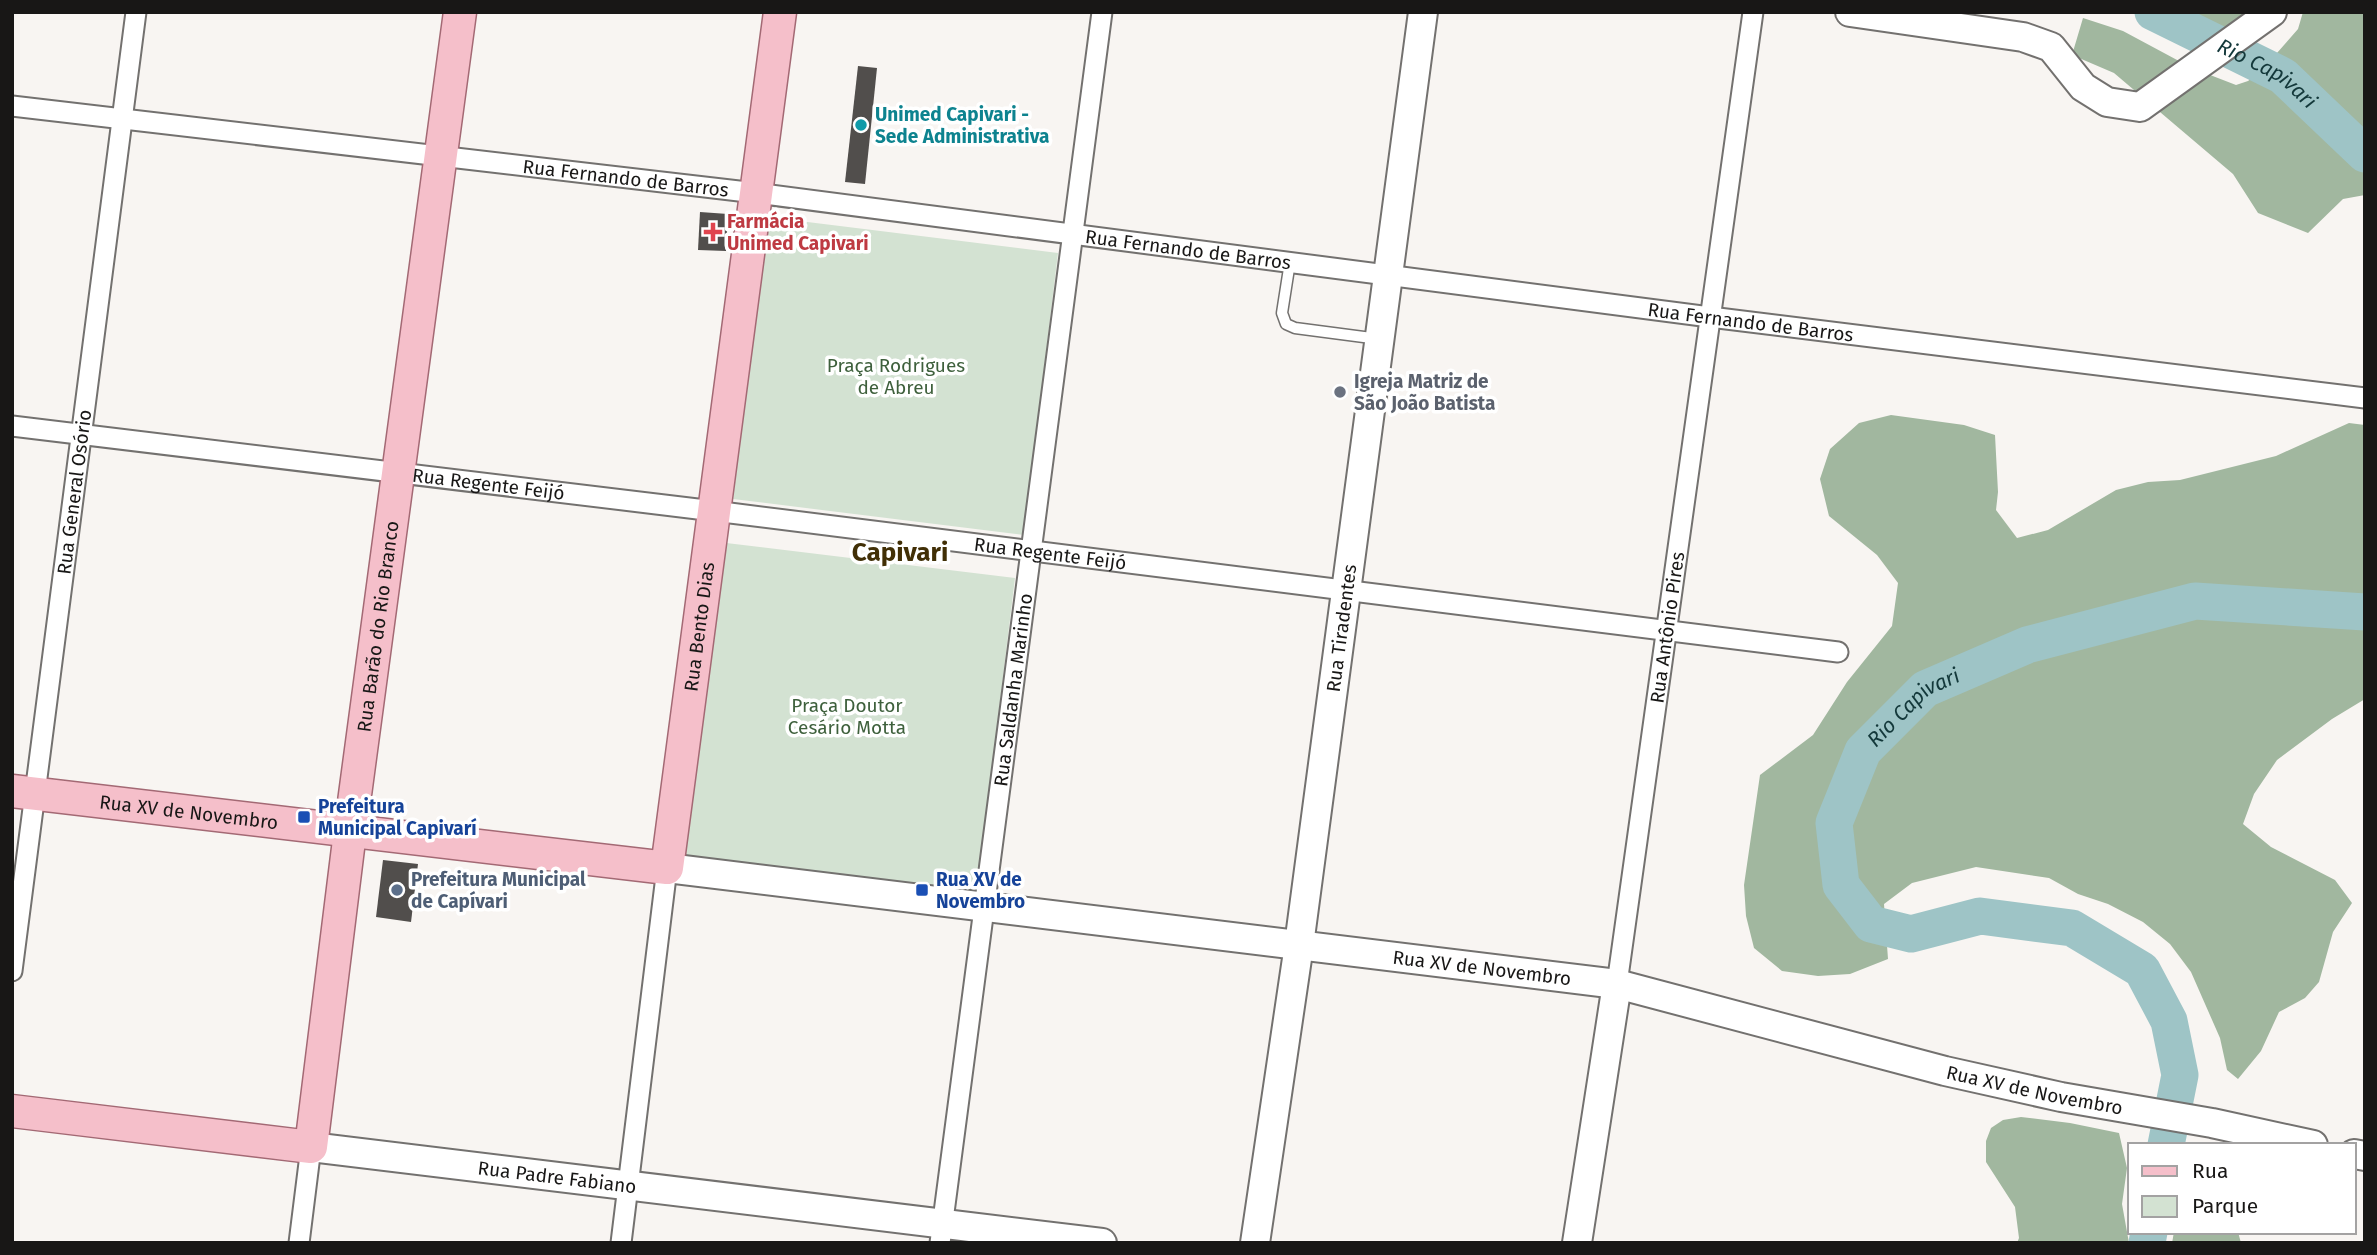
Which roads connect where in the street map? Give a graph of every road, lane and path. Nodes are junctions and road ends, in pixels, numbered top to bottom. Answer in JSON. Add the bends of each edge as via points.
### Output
{"nodes":[{"id":1,"x":136,"y":12,"type":"edge"},
{"id":2,"x":460,"y":12,"type":"edge"},
{"id":3,"x":780,"y":12,"type":"edge"},
{"id":4,"x":1102,"y":12,"type":"edge"},
{"id":5,"x":1423,"y":12,"type":"edge"},
{"id":6,"x":1753,"y":12,"type":"edge"},
{"id":7,"x":1850,"y":12,"type":"edge"},
{"id":8,"x":2272,"y":12,"type":"edge"},
{"id":9,"x":12,"y":106,"type":"edge"},
{"id":10,"x":123,"y":119,"type":"junction"},
{"id":11,"x":440,"y":156,"type":"junction"},
{"id":12,"x":756,"y":193,"type":"junction"},
{"id":13,"x":1073,"y":234,"type":"junction"},
{"id":14,"x":1290,"y":262,"type":"junction"},
{"id":15,"x":1388,"y":275,"type":"junction"},
{"id":16,"x":1710,"y":317,"type":"junction"},
{"id":17,"x":1379,"y":339,"type":"junction"},
{"id":18,"x":2365,"y":398,"type":"edge"},
{"id":19,"x":12,"y":426,"type":"edge"},
{"id":20,"x":82,"y":435,"type":"junction"},
{"id":21,"x":398,"y":473,"type":"junction"},
{"id":22,"x":715,"y":511,"type":"junction"},
{"id":23,"x":1031,"y":552,"type":"junction"},
{"id":24,"x":1346,"y":591,"type":"junction"},
{"id":25,"x":1666,"y":631,"type":"junction"},
{"id":26,"x":1838,"y":652,"type":"dead end"},
{"id":27,"x":24,"y":793,"type":"edge"},
{"id":28,"x":350,"y":832,"type":"junction"},
{"id":29,"x":667,"y":868,"type":"junction"},
{"id":30,"x":985,"y":907,"type":"junction"},
{"id":31,"x":1299,"y":945,"type":"junction"},
{"id":32,"x":12,"y":971,"type":"edge"},
{"id":33,"x":1617,"y":984,"type":"junction"},
{"id":34,"x":12,"y":1111,"type":"edge"},
{"id":35,"x":2304,"y":1143,"type":"edge"},
{"id":36,"x":311,"y":1147,"type":"junction"},
{"id":37,"x":628,"y":1185,"type":"junction"},
{"id":38,"x":942,"y":1233,"type":"edge"},
{"id":39,"x":299,"y":1243,"type":"edge"},
{"id":40,"x":621,"y":1243,"type":"edge"},
{"id":41,"x":1102,"y":1243,"type":"edge"},
{"id":42,"x":1255,"y":1243,"type":"edge"},
{"id":43,"x":1577,"y":1243,"type":"edge"}],
"edges":[{"from":1,"to":10,"type":"street","name":"Rua General Osório"},
{"from":2,"to":11,"type":"main road","name":"Rua Barão do Rio Branco"},
{"from":3,"to":12,"type":"main road","name":"Rua Bento Dias"},
{"from":4,"to":13,"type":"street","name":"Rua Saldanha Marinho"},
{"from":5,"to":15,"type":"main road","name":"Rua Tiradentes"},
{"from":6,"to":16,"type":"street","name":"Rua Antônio Pires"},
{"from":7,"to":8,"type":"main road","via":[[2023,37],[2051,47],[2083,87],[2106,102],[2140,107]]},
{"from":9,"to":10,"type":"street","name":"Rua Fernando de Barros"},
{"from":10,"to":11,"type":"street","name":"Rua Fernando de Barros"},
{"from":10,"to":20,"type":"street","name":"Rua General Osório"},
{"from":11,"to":12,"type":"street","name":"Rua Fernando de Barros"},
{"from":11,"to":21,"type":"main road","name":"Rua Barão do Rio Branco"},
{"from":12,"to":13,"type":"street","name":"Rua Fernando de Barros"},
{"from":12,"to":22,"type":"main road","name":"Rua Bento Dias"},
{"from":13,"to":14,"type":"street","name":"Rua Fernando de Barros"},
{"from":13,"to":23,"type":"street","name":"Rua Saldanha Marinho"},
{"from":14,"to":15,"type":"street","name":"Rua Fernando de Barros"},
{"from":14,"to":17,"type":"lane","via":[[1282,313],[1286,324]]},
{"from":15,"to":16,"type":"street","name":"Rua Fernando de Barros"},
{"from":15,"to":17,"type":"main road","name":"Rua Tiradentes"},
{"from":16,"to":18,"type":"street","name":"Rua Fernando de Barros"},
{"from":16,"to":25,"type":"street","name":"Rua Antônio Pires"},
{"from":17,"to":24,"type":"main road","name":"Rua Tiradentes"},
{"from":19,"to":20,"type":"street","name":"Rua Regente Feijó"},
{"from":20,"to":21,"type":"street","name":"Rua Regente Feijó"},
{"from":20,"to":27,"type":"street","name":"Rua General Osório"},
{"from":21,"to":22,"type":"street","name":"Rua Regente Feijó"},
{"from":21,"to":28,"type":"main road","name":"Rua Barão do Rio Branco"},
{"from":22,"to":23,"type":"street","name":"Rua Regente Feijó"},
{"from":22,"to":29,"type":"main road","name":"Rua Bento Dias"},
{"from":23,"to":24,"type":"street","name":"Rua Regente Feijó"},
{"from":23,"to":30,"type":"street","name":"Rua Saldanha Marinho"},
{"from":24,"to":25,"type":"street","name":"Rua Regente Feijó"},
{"from":24,"to":31,"type":"main road","name":"Rua Tiradentes"},
{"from":25,"to":26,"type":"street","name":"Rua Regente Feijó"},
{"from":25,"to":33,"type":"street","name":"Rua Antônio Pires"},
{"from":27,"to":28,"type":"main road","name":"Rua XV de Novembro"},
{"from":27,"to":32,"type":"street","name":"Rua General Osório"},
{"from":28,"to":29,"type":"main road","name":"Rua XV de Novembro"},
{"from":28,"to":36,"type":"main road","name":"Rua Barão do Rio Branco"},
{"from":29,"to":30,"type":"main road","name":"Rua XV de Novembro"},
{"from":29,"to":37,"type":"street","name":"Rua Bento Dias"},
{"from":30,"to":31,"type":"main road","name":"Rua XV de Novembro"},
{"from":30,"to":38,"type":"street","name":"Rua Saldanha Marinho"},
{"from":31,"to":33,"type":"main road","name":"Rua XV de Novembro"},
{"from":31,"to":42,"type":"main road","name":"Rua Tiradentes"},
{"from":33,"to":35,"type":"main road","name":"Rua XV de Novembro","via":[[1945,1071]]},
{"from":33,"to":43,"type":"main road","name":"Rua Antônio Pires"},
{"from":34,"to":36,"type":"main road","name":"Rua Padre Fabiano"},
{"from":36,"to":37,"type":"main road","name":"Rua Padre Fabiano"},
{"from":36,"to":39,"type":"street","name":"Rua Barão do Rio Branco"},
{"from":37,"to":38,"type":"main road","name":"Rua Padre Fabiano"},
{"from":37,"to":40,"type":"street","name":"Rua Bento Dias"},
{"from":38,"to":41,"type":"main road","name":"Rua Padre Fabiano"}]}
